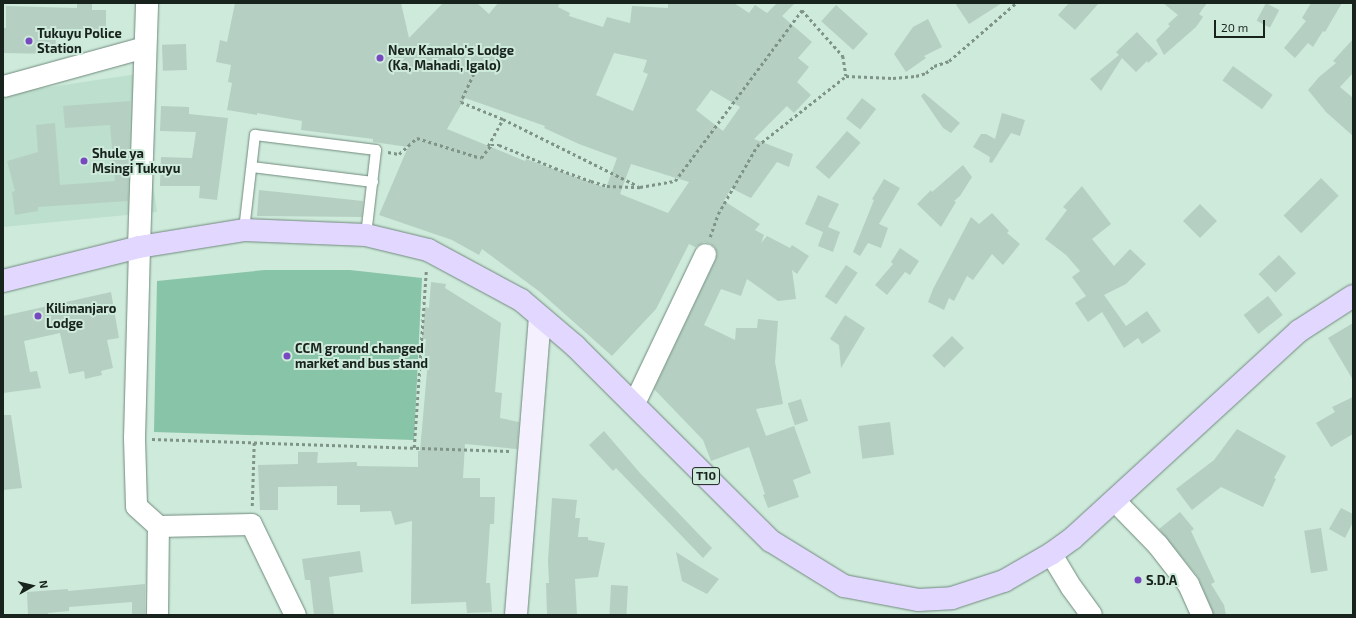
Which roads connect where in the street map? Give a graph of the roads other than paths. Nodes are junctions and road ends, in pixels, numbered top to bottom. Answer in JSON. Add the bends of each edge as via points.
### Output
{"nodes":[{"id":1,"x":146,"y":3,"type":"edge"},
{"id":2,"x":145,"y":47,"type":"junction"},
{"id":3,"x":3,"y":86,"type":"edge"},
{"id":4,"x":252,"y":167,"type":"junction"},
{"id":5,"x":373,"y":182,"type":"junction"},
{"id":6,"x":244,"y":230,"type":"junction"},
{"id":7,"x":366,"y":235,"type":"junction"},
{"id":8,"x":139,"y":247,"type":"junction"},
{"id":9,"x":705,"y":254,"type":"road end"},
{"id":10,"x":3,"y":281,"type":"edge"},
{"id":11,"x":1353,"y":296,"type":"edge"},
{"id":12,"x":540,"y":318,"type":"junction"},
{"id":13,"x":634,"y":403,"type":"junction"},
{"id":14,"x":1114,"y":500,"type":"junction"},
{"id":15,"x":158,"y":526,"type":"junction"},
{"id":16,"x":1051,"y":554,"type":"junction"},
{"id":17,"x":156,"y":615,"type":"edge"},
{"id":18,"x":295,"y":615,"type":"edge"},
{"id":19,"x":516,"y":615,"type":"edge"},
{"id":20,"x":1091,"y":615,"type":"edge"},
{"id":21,"x":1202,"y":615,"type":"edge"}],
"edges":[{"from":1,"to":2,"type":"street"},
{"from":2,"to":3,"type":"street"},
{"from":2,"to":8,"type":"street"},
{"from":4,"to":5,"type":"lane"},
{"from":4,"to":5,"type":"lane","via":[[255,135],[376,150]]},
{"from":4,"to":6,"type":"lane"},
{"from":5,"to":7,"type":"lane"},
{"from":6,"to":7,"type":"highway","number":"T10"},
{"from":6,"to":8,"type":"highway","number":"T10"},
{"from":7,"to":12,"type":"highway","number":"T10","via":[[428,250],[521,300]]},
{"from":8,"to":10,"type":"highway","number":"T10"},
{"from":8,"to":15,"type":"street","via":[[134,438],[136,506]]},
{"from":9,"to":13,"type":"street"},
{"from":11,"to":14,"type":"highway","number":"T10","via":[[1299,331]]},
{"from":12,"to":13,"type":"highway","number":"T10","via":[[575,346]]},
{"from":12,"to":19,"type":"main road"},
{"from":13,"to":16,"type":"highway","number":"T10","via":[[772,541],[844,586],[918,600],[952,598],[1004,581]]},
{"from":14,"to":16,"type":"highway","number":"T10","via":[[1073,538]]},
{"from":14,"to":21,"type":"street","via":[[1157,544],[1188,584]]},
{"from":15,"to":17,"type":"street"},
{"from":15,"to":18,"type":"street","via":[[251,524]]},
{"from":16,"to":20,"type":"street"}]}
